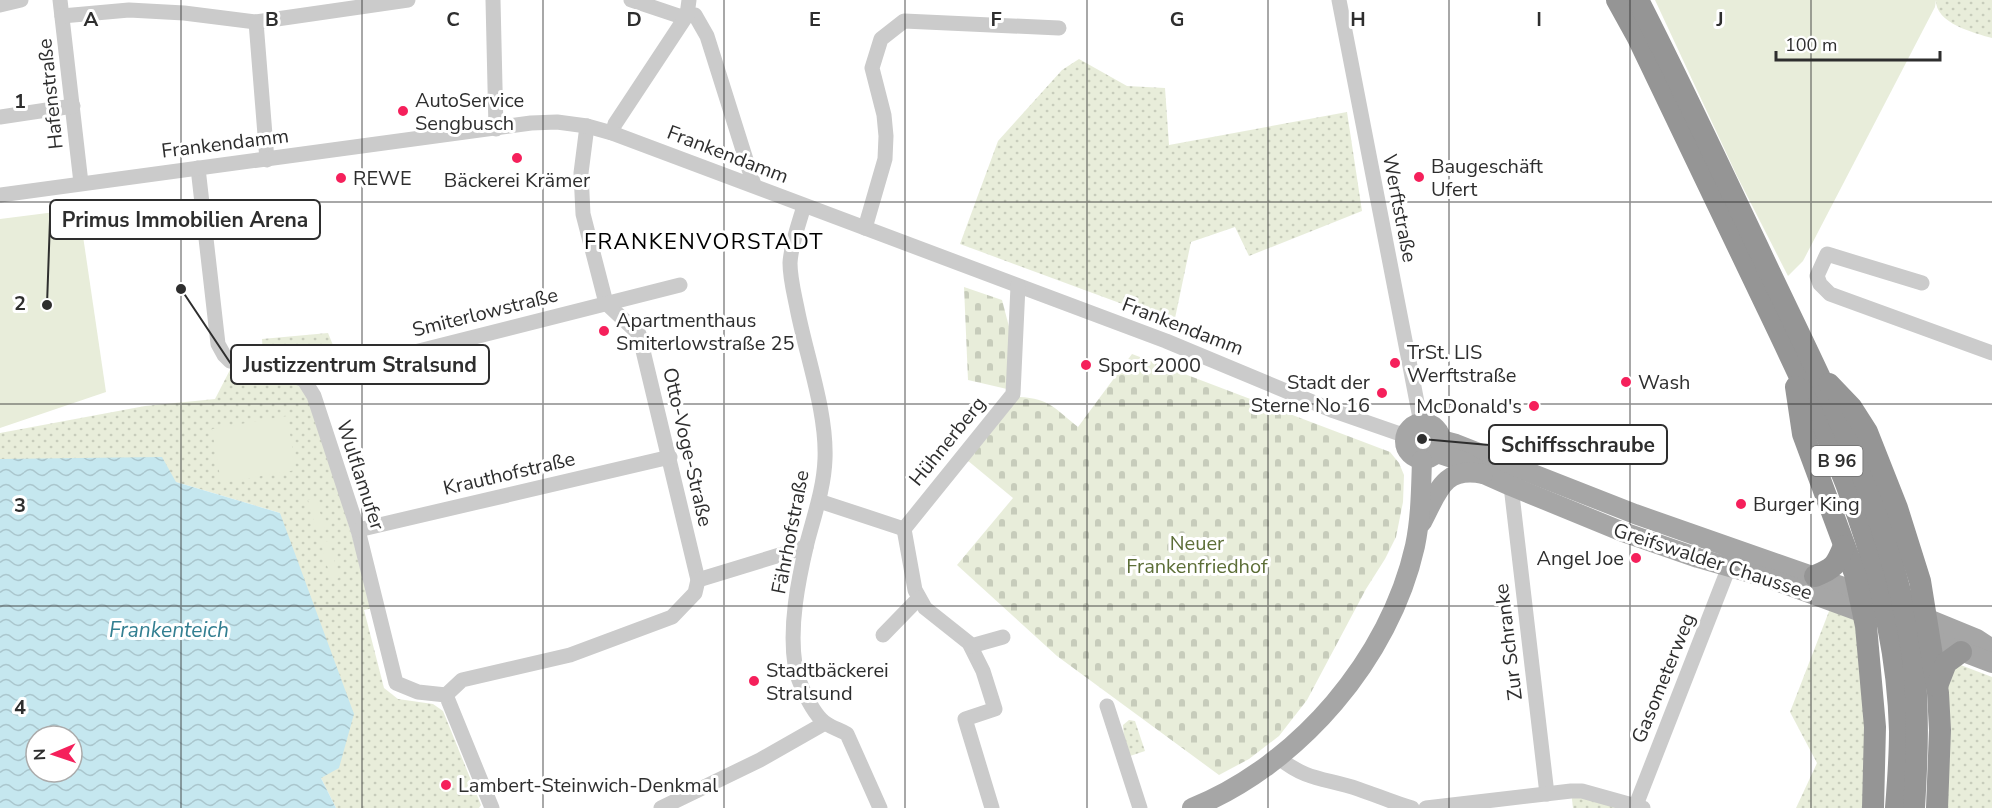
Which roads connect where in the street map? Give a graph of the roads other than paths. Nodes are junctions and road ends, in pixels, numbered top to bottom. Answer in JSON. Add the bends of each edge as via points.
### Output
{"nodes":[{"id":1,"x":21,"y":0,"type":"edge"},
{"id":2,"x":60,"y":0,"type":"edge"},
{"id":3,"x":408,"y":0,"type":"edge"},
{"id":4,"x":493,"y":0,"type":"edge"},
{"id":5,"x":631,"y":0,"type":"edge"},
{"id":6,"x":1339,"y":0,"type":"edge"},
{"id":7,"x":1617,"y":0,"type":"edge"},
{"id":8,"x":1638,"y":0,"type":"edge"},
{"id":9,"x":0,"y":5,"type":"edge"},
{"id":10,"x":314,"y":7,"type":"edge"},
{"id":11,"x":688,"y":8,"type":"edge"},
{"id":12,"x":62,"y":16,"type":"junction"},
{"id":13,"x":256,"y":22,"type":"junction"},
{"id":14,"x":1059,"y":28,"type":"dead end"},
{"id":15,"x":73,"y":106,"type":"junction"},
{"id":16,"x":0,"y":117,"type":"edge"},
{"id":17,"x":587,"y":126,"type":"junction"},
{"id":18,"x":496,"y":129,"type":"junction"},
{"id":19,"x":612,"y":133,"type":"junction"},
{"id":20,"x":267,"y":160,"type":"junction"},
{"id":21,"x":198,"y":168,"type":"junction"},
{"id":22,"x":81,"y":183,"type":"junction"},
{"id":23,"x":754,"y":185,"type":"junction"},
{"id":24,"x":0,"y":195,"type":"edge"},
{"id":25,"x":804,"y":206,"type":"junction"},
{"id":26,"x":865,"y":228,"type":"junction"},
{"id":27,"x":1922,"y":283,"type":"dead end"},
{"id":28,"x":680,"y":285,"type":"dead end"},
{"id":29,"x":1018,"y":286,"type":"junction"},
{"id":30,"x":606,"y":303,"type":"junction"},
{"id":31,"x":1992,"y":353,"type":"edge"},
{"id":32,"x":1791,"y":358,"type":"junction"},
{"id":33,"x":1816,"y":371,"type":"junction"},
{"id":34,"x":304,"y":380,"type":"junction"},
{"id":35,"x":1421,"y":423,"type":"junction"},
{"id":36,"x":1406,"y":436,"type":"junction"},
{"id":37,"x":1434,"y":451,"type":"junction"},
{"id":38,"x":670,"y":457,"type":"junction"},
{"id":39,"x":1484,"y":474,"type":"junction"},
{"id":40,"x":1511,"y":486,"type":"junction"},
{"id":41,"x":819,"y":501,"type":"junction"},
{"id":42,"x":904,"y":529,"type":"junction"},
{"id":43,"x":1418,"y":530,"type":"junction"},
{"id":44,"x":358,"y":531,"type":"junction"},
{"id":45,"x":1844,"y":546,"type":"junction"},
{"id":46,"x":806,"y":547,"type":"junction"},
{"id":47,"x":1729,"y":567,"type":"junction"},
{"id":48,"x":1815,"y":576,"type":"junction"},
{"id":49,"x":698,"y":580,"type":"junction"},
{"id":50,"x":920,"y":598,"type":"junction"},
{"id":51,"x":1862,"y":602,"type":"junction"},
{"id":52,"x":1928,"y":629,"type":"junction"},
{"id":53,"x":883,"y":635,"type":"dead end"},
{"id":54,"x":1003,"y":637,"type":"dead end"},
{"id":55,"x":971,"y":646,"type":"junction"},
{"id":56,"x":1992,"y":649,"type":"edge"},
{"id":57,"x":1960,"y":652,"type":"junction"},
{"id":58,"x":1992,"y":663,"type":"edge"},
{"id":59,"x":1937,"y":686,"type":"junction"},
{"id":60,"x":446,"y":695,"type":"junction"},
{"id":61,"x":1107,"y":706,"type":"dead end"},
{"id":62,"x":825,"y":723,"type":"junction"},
{"id":63,"x":1279,"y":758,"type":"junction"},
{"id":64,"x":1547,"y":794,"type":"junction"},
{"id":65,"x":1475,"y":805,"type":"edge"},
{"id":66,"x":1640,"y":807,"type":"edge"},
{"id":67,"x":492,"y":808,"type":"edge"},
{"id":68,"x":661,"y":808,"type":"edge"},
{"id":69,"x":880,"y":808,"type":"edge"},
{"id":70,"x":992,"y":808,"type":"edge"},
{"id":71,"x":1140,"y":808,"type":"edge"},
{"id":72,"x":1192,"y":808,"type":"edge"},
{"id":73,"x":1412,"y":808,"type":"edge"},
{"id":74,"x":1426,"y":808,"type":"edge"},
{"id":75,"x":1873,"y":808,"type":"edge"},
{"id":76,"x":1896,"y":808,"type":"edge"},
{"id":77,"x":1914,"y":808,"type":"edge"},
{"id":78,"x":1937,"y":808,"type":"edge"}],
"edges":[{"from":1,"to":9,"type":"street"},
{"from":2,"to":12,"type":"street","name":"Hafenstraße"},
{"from":3,"to":10,"type":"street"},
{"from":4,"to":18,"type":"street"},
{"from":5,"to":11,"type":"street","via":[[679,16]]},
{"from":6,"to":35,"type":"street","name":"Werftstraße"},
{"from":7,"to":32,"type":"highway","number":"B 96"},
{"from":8,"to":33,"type":"highway","number":"B 96"},
{"from":10,"to":13,"type":"street"},
{"from":11,"to":19,"type":"street"},
{"from":11,"to":23,"type":"street","via":[[707,36]]},
{"from":12,"to":13,"type":"street","via":[[129,10]]},
{"from":12,"to":15,"type":"street","name":"Hafenstraße"},
{"from":13,"to":20,"type":"street"},
{"from":14,"to":26,"type":"street","via":[[903,21],[881,39],[872,68],[884,115],[885,159]]},
{"from":15,"to":16,"type":"street"},
{"from":15,"to":22,"type":"street","name":"Hafenstraße"},
{"from":17,"to":18,"type":"street","name":"Frankendamm","via":[[557,122]]},
{"from":17,"to":19,"type":"street","name":"Frankendamm"},
{"from":17,"to":30,"type":"street","via":[[581,173],[583,214]]},
{"from":18,"to":20,"type":"street","name":"Frankendamm"},
{"from":19,"to":23,"type":"street","name":"Frankendamm"},
{"from":20,"to":21,"type":"street","name":"Frankendamm"},
{"from":21,"to":22,"type":"street","name":"Frankendamm"},
{"from":21,"to":34,"type":"street","via":[[218,344],[230,361],[268,366]]},
{"from":22,"to":24,"type":"street","name":"Frankendamm"},
{"from":23,"to":25,"type":"street","name":"Frankendamm"},
{"from":25,"to":26,"type":"street","name":"Frankendamm"},
{"from":25,"to":41,"type":"street","name":"Fährhofstraße","via":[[790,262],[824,429],[824,480]]},
{"from":26,"to":29,"type":"street","name":"Frankendamm"},
{"from":27,"to":31,"type":"street","via":[[1827,254],[1817,276],[1830,294]]},
{"from":28,"to":30,"type":"street"},
{"from":29,"to":36,"type":"street","name":"Frankendamm"},
{"from":29,"to":42,"type":"street","name":"Hühnerberg","via":[[1013,394]]},
{"from":30,"to":34,"type":"street","name":"Smiterlowstraße"},
{"from":30,"to":38,"type":"street","name":"Otto-Voge-Straße","via":[[639,334]]},
{"from":32,"to":45,"type":"highway","via":[[1803,434]]},
{"from":32,"to":76,"type":"highway","number":"B 96","via":[[1863,526],[1889,629],[1900,731]]},
{"from":33,"to":52,"type":"highway","via":[[1851,407],[1882,466],[1920,581]]},
{"from":33,"to":77,"type":"highway","number":"B 96","via":[[1870,495],[1897,577],[1913,662],[1917,732]]},
{"from":34,"to":44,"type":"street","name":"Wulflamufer","via":[[314,396]]},
{"from":35,"to":36,"type":"main road"},
{"from":35,"to":37,"type":"main road","via":[[1439,433]]},
{"from":36,"to":37,"type":"main road","via":[[1412,456]]},
{"from":37,"to":39,"type":"main road","name":"Greifswalder Chaussee"},
{"from":37,"to":43,"type":"main road"},
{"from":37,"to":48,"type":"main road","name":"Greifswalder Chaussee","via":[[1456,444],[1635,514]]},
{"from":38,"to":44,"type":"street","name":"Krauthofstraße"},
{"from":38,"to":49,"type":"street","name":"Otto-Voge-Straße"},
{"from":39,"to":40,"type":"main road","name":"Greifswalder Chaussee"},
{"from":39,"to":43,"type":"main road","via":[[1467,471],[1448,477]]},
{"from":40,"to":47,"type":"main road","name":"Greifswalder Chaussee","via":[[1623,532]]},
{"from":40,"to":64,"type":"street","name":"Zur Schranke"},
{"from":41,"to":42,"type":"street"},
{"from":41,"to":46,"type":"street","name":"Fährhofstraße"},
{"from":42,"to":50,"type":"street","via":[[915,590]]},
{"from":43,"to":63,"type":"main road","via":[[1404,582],[1367,657],[1322,718]]},
{"from":44,"to":60,"type":"street","name":"Wulflamufer","via":[[396,683],[418,692]]},
{"from":45,"to":48,"type":"highway","via":[[1836,565]]},
{"from":45,"to":51,"type":"highway"},
{"from":46,"to":49,"type":"street"},
{"from":46,"to":62,"type":"street","name":"Fährhofstraße","via":[[796,603],[795,666],[806,695]]},
{"from":47,"to":51,"type":"main road","name":"Greifswalder Chaussee"},
{"from":47,"to":66,"type":"street","name":"Gasometerweg"},
{"from":48,"to":51,"type":"main road","name":"Greifswalder Chaussee"},
{"from":49,"to":60,"type":"street","via":[[695,593],[672,617],[570,655],[462,680]]},
{"from":50,"to":53,"type":"street"},
{"from":50,"to":55,"type":"street","via":[[926,608]]},
{"from":51,"to":52,"type":"main road","name":"Greifswalder Chaussee"},
{"from":51,"to":75,"type":"highway","via":[[1875,726]]},
{"from":52,"to":56,"type":"main road","name":"Greifswalder Chaussee","via":[[1977,639]]},
{"from":52,"to":57,"type":"main road","name":"Greifswalder Chaussee"},
{"from":52,"to":59,"type":"highway"},
{"from":54,"to":55,"type":"street"},
{"from":55,"to":70,"type":"street","via":[[995,709],[965,719]]},
{"from":57,"to":58,"type":"main road","name":"Greifswalder Chaussee"},
{"from":57,"to":59,"type":"highway","via":[[1946,663]]},
{"from":59,"to":78,"type":"highway"},
{"from":60,"to":67,"type":"street"},
{"from":61,"to":71,"type":"street"},
{"from":62,"to":68,"type":"street"},
{"from":62,"to":69,"type":"street","name":"Fährhofstraße","via":[[847,734]]},
{"from":63,"to":72,"type":"main road","via":[[1244,782]]},
{"from":63,"to":73,"type":"street","via":[[1313,778]]},
{"from":64,"to":65,"type":"street","name":"Gasometerweg"},
{"from":64,"to":66,"type":"street","name":"Gasometerweg","via":[[1582,791]]},
{"from":65,"to":74,"type":"street","name":"Gasometerweg"}]}
